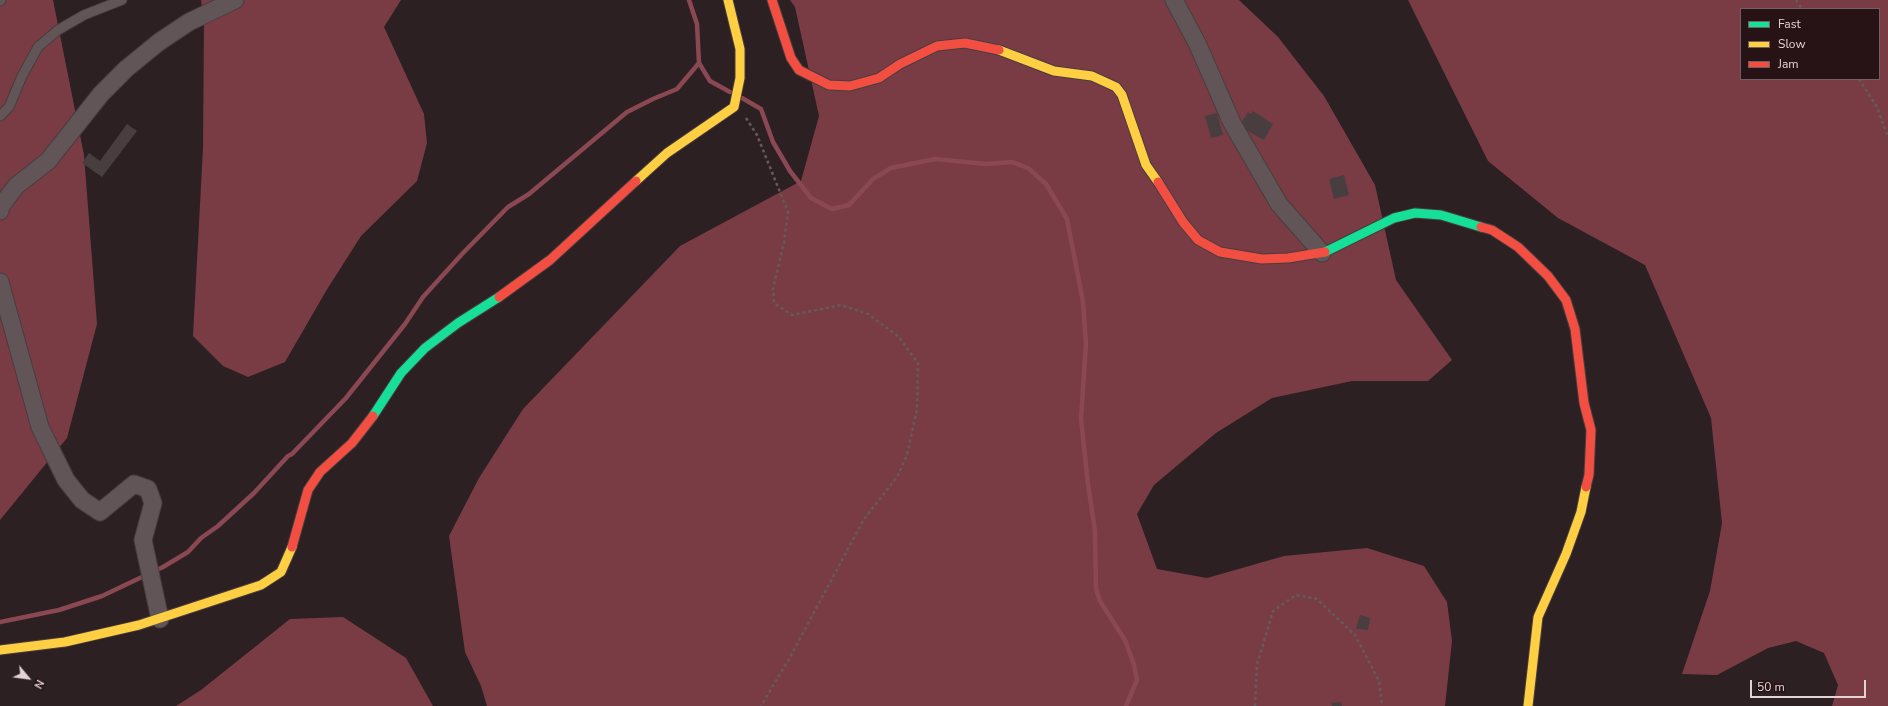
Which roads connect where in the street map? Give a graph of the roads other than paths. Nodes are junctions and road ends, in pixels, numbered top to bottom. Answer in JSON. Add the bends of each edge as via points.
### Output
{"nodes":[{"id":1,"x":122,"y":0,"type":"edge"},
{"id":2,"x":235,"y":0,"type":"edge"},
{"id":3,"x":728,"y":0,"type":"edge"},
{"id":4,"x":772,"y":0,"type":"edge"},
{"id":5,"x":1174,"y":0,"type":"edge"},
{"id":6,"x":0,"y":116,"type":"edge"},
{"id":7,"x":0,"y":211,"type":"edge"},
{"id":8,"x":1322,"y":253,"type":"junction"},
{"id":9,"x":0,"y":282,"type":"edge"},
{"id":10,"x":158,"y":614,"type":"junction"},
{"id":11,"x":0,"y":650,"type":"edge"},
{"id":12,"x":1528,"y":706,"type":"edge"}],
"edges":[{"from":1,"to":6,"type":"lane","via":[[84,15],[58,30],[38,47],[9,107]]},
{"from":2,"to":7,"type":"street","via":[[189,22],[126,69],[101,94],[48,161],[16,186]]},
{"from":3,"to":10,"type":"street","via":[[740,49],[740,78],[734,107],[667,153],[550,260],[425,348],[401,373],[352,443],[320,472],[308,490],[293,546],[281,572],[261,585]]},
{"from":4,"to":8,"type":"street","via":[[791,58],[799,70],[829,85],[850,86],[879,78],[900,64],[937,46],[965,43],[996,49],[1054,71],[1092,76],[1116,87],[1122,95],[1146,165],[1183,222],[1198,240],[1220,252],[1262,259]]},
{"from":5,"to":8,"type":"street","via":[[1197,43],[1232,123],[1280,204]]},
{"from":8,"to":12,"type":"street","via":[[1394,218],[1415,213],[1441,214],[1492,230],[1518,247],[1548,276],[1566,300],[1575,329],[1584,403],[1591,430],[1588,475],[1581,512],[1569,547],[1538,617]]},
{"from":9,"to":10,"type":"street","via":[[40,427],[66,480],[82,500],[100,512],[134,484],[148,489],[153,503],[143,540]]},
{"from":10,"to":11,"type":"street","via":[[65,642]]}]}
